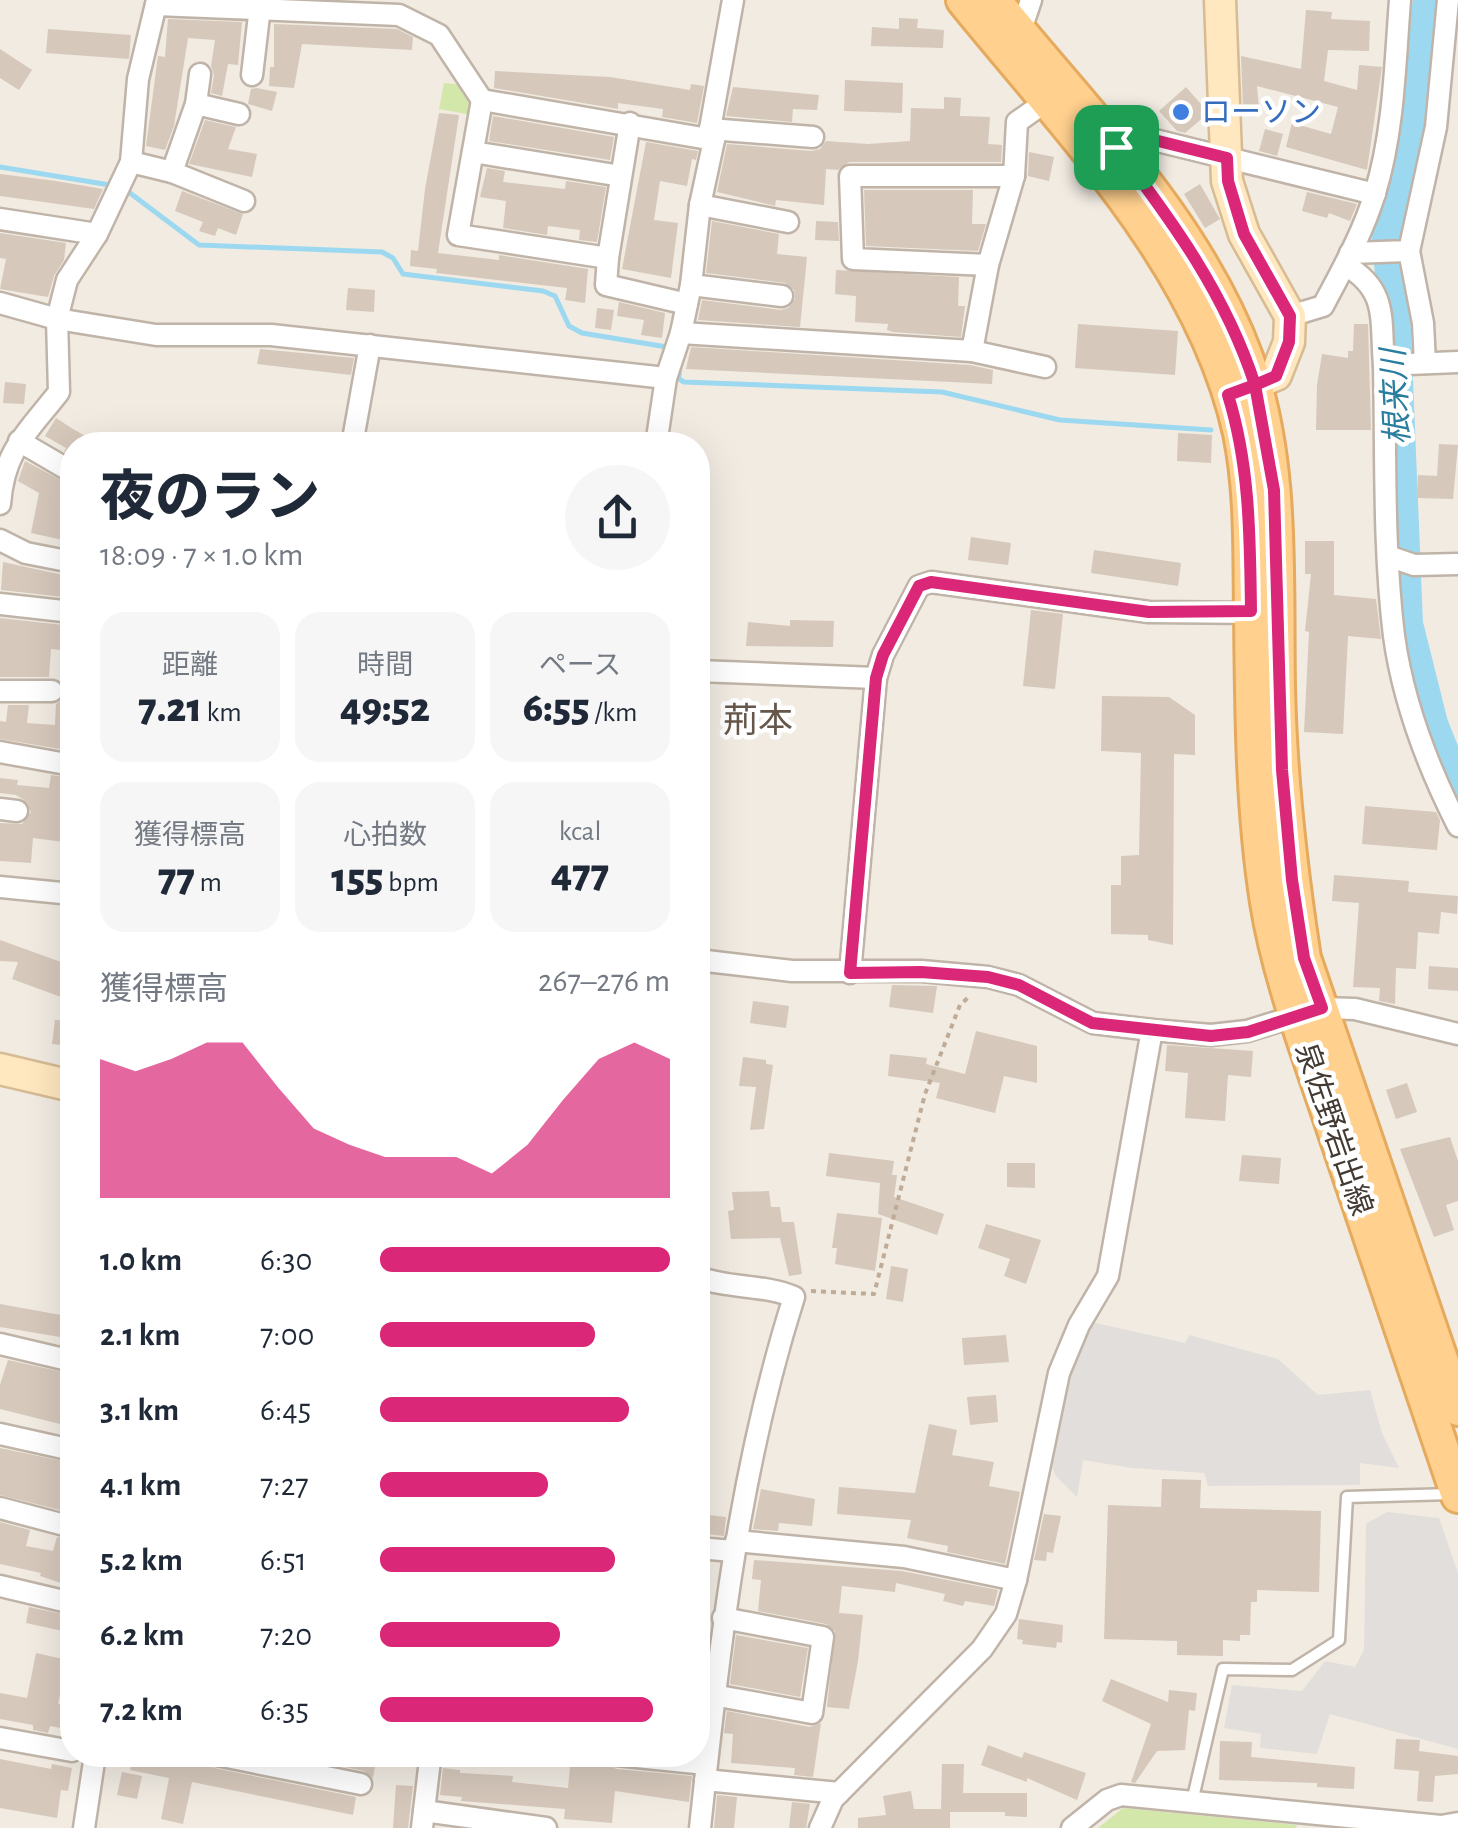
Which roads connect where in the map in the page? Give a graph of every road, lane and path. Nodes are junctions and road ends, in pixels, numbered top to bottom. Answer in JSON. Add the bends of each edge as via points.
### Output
{"nodes":[{"id":1,"x":733,"y":0,"type":"edge"},
{"id":2,"x":962,"y":0,"type":"edge"},
{"id":3,"x":994,"y":0,"type":"edge"},
{"id":4,"x":1032,"y":0,"type":"edge"},
{"id":5,"x":1220,"y":0,"type":"edge"},
{"id":6,"x":1400,"y":0,"type":"edge"},
{"id":7,"x":1448,"y":0,"type":"edge"},
{"id":8,"x":157,"y":3,"type":"edge"},
{"id":9,"x":262,"y":4,"type":"edge"},
{"id":10,"x":400,"y":8,"type":"edge"},
{"id":11,"x":1020,"y":33,"type":"junction"},
{"id":12,"x":1450,"y":66,"type":"edge"},
{"id":13,"x":200,"y":74,"type":"dead end"},
{"id":14,"x":252,"y":75,"type":"dead end"},
{"id":15,"x":1056,"y":94,"type":"junction"},
{"id":16,"x":482,"y":100,"type":"junction"},
{"id":17,"x":196,"y":104,"type":"junction"},
{"id":18,"x":239,"y":114,"type":"dead end"},
{"id":19,"x":630,"y":123,"type":"junction"},
{"id":20,"x":712,"y":135,"type":"junction"},
{"id":21,"x":813,"y":136,"type":"dead end"},
{"id":22,"x":1116,"y":147,"type":"junction"},
{"id":23,"x":472,"y":152,"type":"junction"},
{"id":24,"x":1227,"y":158,"type":"junction"},
{"id":25,"x":172,"y":172,"type":"junction"},
{"id":26,"x":621,"y":176,"type":"junction"},
{"id":27,"x":1014,"y":176,"type":"junction"},
{"id":28,"x":123,"y":177,"type":"junction"},
{"id":29,"x":1374,"y":194,"type":"junction"},
{"id":30,"x":244,"y":201,"type":"dead end"},
{"id":31,"x":700,"y":206,"type":"junction"},
{"id":32,"x":0,"y":219,"type":"edge"},
{"id":33,"x":788,"y":222,"type":"dead end"},
{"id":34,"x":97,"y":234,"type":"junction"},
{"id":35,"x":1406,"y":251,"type":"junction"},
{"id":36,"x":1355,"y":257,"type":"junction"},
{"id":37,"x":608,"y":258,"type":"junction"},
{"id":38,"x":988,"y":265,"type":"junction"},
{"id":39,"x":690,"y":294,"type":"junction"},
{"id":40,"x":782,"y":296,"type":"dead end"},
{"id":41,"x":0,"y":303,"type":"edge"},
{"id":42,"x":1290,"y":316,"type":"junction"},
{"id":43,"x":57,"y":319,"type":"junction"},
{"id":44,"x":370,"y":345,"type":"junction"},
{"id":45,"x":972,"y":352,"type":"junction"},
{"id":46,"x":674,"y":354,"type":"junction"},
{"id":47,"x":1458,"y":362,"type":"edge"},
{"id":48,"x":1425,"y":363,"type":"junction"},
{"id":49,"x":1384,"y":365,"type":"junction"},
{"id":50,"x":1045,"y":366,"type":"dead end"},
{"id":51,"x":1242,"y":390,"type":"junction"},
{"id":52,"x":354,"y":432,"type":"edge"},
{"id":53,"x":659,"y":432,"type":"edge"},
{"id":54,"x":19,"y":441,"type":"junction"},
{"id":55,"x":60,"y":465,"type":"edge"},
{"id":56,"x":1,"y":487,"type":"edge"},
{"id":57,"x":0,"y":504,"type":"edge"},
{"id":58,"x":0,"y":540,"type":"edge"},
{"id":59,"x":1388,"y":556,"type":"junction"},
{"id":60,"x":60,"y":560,"type":"edge"},
{"id":61,"x":1458,"y":564,"type":"edge"},
{"id":62,"x":0,"y":604,"type":"edge"},
{"id":63,"x":60,"y":611,"type":"edge"},
{"id":64,"x":1264,"y":613,"type":"junction"},
{"id":65,"x":710,"y":671,"type":"edge"},
{"id":66,"x":876,"y":678,"type":"junction"},
{"id":67,"x":0,"y":690,"type":"edge"},
{"id":68,"x":52,"y":692,"type":"dead end"},
{"id":69,"x":0,"y":752,"type":"edge"},
{"id":70,"x":60,"y":763,"type":"edge"},
{"id":71,"x":1458,"y":826,"type":"edge"},
{"id":72,"x":0,"y":887,"type":"edge"},
{"id":73,"x":60,"y":893,"type":"edge"},
{"id":74,"x":710,"y":961,"type":"edge"},
{"id":75,"x":850,"y":973,"type":"junction"},
{"id":76,"x":988,"y":977,"type":"junction"},
{"id":77,"x":1309,"y":1013,"type":"junction"},
{"id":78,"x":1152,"y":1030,"type":"junction"},
{"id":79,"x":1458,"y":1034,"type":"edge"},
{"id":80,"x":0,"y":1069,"type":"edge"},
{"id":81,"x":60,"y":1083,"type":"edge"},
{"id":82,"x":710,"y":1282,"type":"edge"},
{"id":83,"x":794,"y":1297,"type":"junction"},
{"id":84,"x":0,"y":1344,"type":"edge"},
{"id":85,"x":60,"y":1358,"type":"edge"},
{"id":86,"x":1458,"y":1409,"type":"edge"},
{"id":87,"x":0,"y":1434,"type":"edge"},
{"id":88,"x":60,"y":1447,"type":"edge"},
{"id":89,"x":1458,"y":1495,"type":"edge"},
{"id":90,"x":0,"y":1508,"type":"edge"},
{"id":91,"x":60,"y":1524,"type":"edge"},
{"id":92,"x":734,"y":1546,"type":"junction"},
{"id":93,"x":710,"y":1547,"type":"edge"},
{"id":94,"x":1016,"y":1580,"type":"junction"},
{"id":95,"x":0,"y":1586,"type":"edge"},
{"id":96,"x":60,"y":1600,"type":"edge"},
{"id":97,"x":723,"y":1618,"type":"junction"},
{"id":98,"x":714,"y":1695,"type":"junction"},
{"id":99,"x":710,"y":1734,"type":"edge"},
{"id":100,"x":0,"y":1738,"type":"edge"},
{"id":101,"x":60,"y":1749,"type":"edge"},
{"id":102,"x":92,"y":1767,"type":"edge"},
{"id":103,"x":277,"y":1767,"type":"edge"},
{"id":104,"x":429,"y":1767,"type":"edge"},
{"id":105,"x":680,"y":1767,"type":"edge"},
{"id":106,"x":707,"y":1767,"type":"edge"},
{"id":107,"x":706,"y":1772,"type":"junction"},
{"id":108,"x":361,"y":1784,"type":"dead end"},
{"id":109,"x":839,"y":1793,"type":"junction"},
{"id":110,"x":1192,"y":1802,"type":"junction"},
{"id":111,"x":423,"y":1820,"type":"edge"},
{"id":112,"x":1458,"y":1823,"type":"edge"},
{"id":113,"x":84,"y":1828,"type":"edge"},
{"id":114,"x":546,"y":1828,"type":"edge"},
{"id":115,"x":700,"y":1828,"type":"edge"},
{"id":116,"x":820,"y":1828,"type":"edge"},
{"id":117,"x":1072,"y":1828,"type":"edge"}],
"edges":[{"from":1,"to":20,"type":"street"},
{"from":2,"to":15,"type":"main road","name":"泉佐野岩出線"},
{"from":3,"to":11,"type":"main road","name":"泉佐野岩出線"},
{"from":4,"to":11,"type":"street"},
{"from":5,"to":24,"type":"street"},
{"from":6,"to":29,"type":"street","via":[[1388,135]]},
{"from":7,"to":12,"type":"street"},
{"from":8,"to":9,"type":"street"},
{"from":8,"to":28,"type":"street"},
{"from":9,"to":10,"type":"street"},
{"from":9,"to":14,"type":"street"},
{"from":10,"to":16,"type":"street","via":[[439,35]]},
{"from":11,"to":15,"type":"main road","name":"泉佐野岩出線"},
{"from":12,"to":35,"type":"street"},
{"from":13,"to":17,"type":"street"},
{"from":15,"to":22,"type":"main road","name":"泉佐野岩出線"},
{"from":15,"to":27,"type":"street","via":[[1017,122]]},
{"from":15,"to":51,"type":"main road","name":"泉佐野岩出線"},
{"from":16,"to":19,"type":"street"},
{"from":16,"to":23,"type":"street"},
{"from":17,"to":18,"type":"street"},
{"from":17,"to":25,"type":"street"},
{"from":19,"to":20,"type":"street"},
{"from":19,"to":26,"type":"street"},
{"from":20,"to":21,"type":"street"},
{"from":20,"to":31,"type":"street"},
{"from":22,"to":24,"type":"street","via":[[1138,136]]},
{"from":22,"to":51,"type":"main road","name":"泉佐野岩出線","via":[[1177,226],[1223,304]]},
{"from":23,"to":26,"type":"street"},
{"from":23,"to":37,"type":"street","via":[[458,235]]},
{"from":24,"to":29,"type":"street"},
{"from":24,"to":42,"type":"street","via":[[1244,234]]},
{"from":25,"to":28,"type":"street"},
{"from":25,"to":30,"type":"street"},
{"from":26,"to":37,"type":"street"},
{"from":27,"to":38,"type":"street"},
{"from":27,"to":38,"type":"street","via":[[850,176],[853,259]]},
{"from":28,"to":34,"type":"street"},
{"from":29,"to":36,"type":"street"},
{"from":31,"to":33,"type":"street"},
{"from":31,"to":39,"type":"street"},
{"from":32,"to":34,"type":"street"},
{"from":34,"to":43,"type":"street","via":[[67,280]]},
{"from":35,"to":36,"type":"street"},
{"from":35,"to":48,"type":"street"},
{"from":36,"to":42,"type":"street","via":[[1322,306]]},
{"from":36,"to":49,"type":"street","via":[[1378,295]]},
{"from":37,"to":39,"type":"street","via":[[606,285]]},
{"from":38,"to":45,"type":"street"},
{"from":39,"to":40,"type":"street"},
{"from":39,"to":46,"type":"street"},
{"from":41,"to":43,"type":"street"},
{"from":42,"to":51,"type":"street","via":[[1276,376]]},
{"from":43,"to":44,"type":"street","via":[[156,335],[270,334]]},
{"from":43,"to":54,"type":"street","via":[[59,392]]},
{"from":44,"to":46,"type":"street"},
{"from":44,"to":52,"type":"street"},
{"from":45,"to":46,"type":"street"},
{"from":45,"to":50,"type":"street"},
{"from":46,"to":53,"type":"street"},
{"from":47,"to":48,"type":"street"},
{"from":48,"to":49,"type":"street"},
{"from":49,"to":59,"type":"street"},
{"from":51,"to":64,"type":"main road","name":"泉佐野岩出線","via":[[1274,490]]},
{"from":54,"to":55,"type":"street"},
{"from":54,"to":56,"type":"street"},
{"from":56,"to":57,"type":"street"},
{"from":58,"to":60,"type":"street"},
{"from":59,"to":61,"type":"street","via":[[1414,565]]},
{"from":59,"to":71,"type":"street","via":[[1395,640],[1418,735]]},
{"from":62,"to":63,"type":"street"},
{"from":64,"to":66,"type":"street","via":[[1149,612],[931,582],[919,586]]},
{"from":64,"to":77,"type":"main road","name":"泉佐野岩出線"},
{"from":65,"to":66,"type":"street"},
{"from":66,"to":75,"type":"street"},
{"from":67,"to":68,"type":"street"},
{"from":69,"to":70,"type":"street"},
{"from":72,"to":73,"type":"street"},
{"from":74,"to":75,"type":"street"},
{"from":75,"to":76,"type":"street"},
{"from":76,"to":78,"type":"street","via":[[1019,985],[1092,1023]]},
{"from":76,"to":83,"type":"path","via":[[960,1006],[925,1094],[874,1294],[812,1290]]},
{"from":77,"to":78,"type":"street","via":[[1248,1032]]},
{"from":77,"to":79,"type":"street","via":[[1355,1009]]},
{"from":77,"to":86,"type":"main road","name":"泉佐野岩出線"},
{"from":77,"to":89,"type":"main road","name":"泉佐野岩出線"},
{"from":78,"to":94,"type":"street","via":[[1108,1276],[1059,1372]]},
{"from":80,"to":81,"type":"street"},
{"from":82,"to":83,"type":"street"},
{"from":83,"to":92,"type":"street"},
{"from":84,"to":85,"type":"street"},
{"from":87,"to":88,"type":"street"},
{"from":89,"to":110,"type":"lane","via":[[1347,1497],[1338,1640],[1292,1670],[1223,1669]]},
{"from":90,"to":91,"type":"street"},
{"from":92,"to":93,"type":"street"},
{"from":92,"to":94,"type":"street","via":[[904,1557]]},
{"from":92,"to":97,"type":"street"},
{"from":94,"to":109,"type":"street","via":[[1006,1614],[982,1649]]},
{"from":95,"to":96,"type":"street"},
{"from":97,"to":98,"type":"street"},
{"from":97,"to":98,"type":"street","via":[[823,1637],[812,1712]]},
{"from":98,"to":99,"type":"street"},
{"from":100,"to":101,"type":"street"},
{"from":102,"to":113,"type":"street"},
{"from":103,"to":108,"type":"street"},
{"from":104,"to":111,"type":"street"},
{"from":105,"to":107,"type":"street"},
{"from":106,"to":107,"type":"street"},
{"from":107,"to":109,"type":"street"},
{"from":107,"to":115,"type":"street"},
{"from":109,"to":116,"type":"street"},
{"from":110,"to":112,"type":"street"},
{"from":110,"to":117,"type":"street","via":[[1121,1795]]},
{"from":111,"to":114,"type":"street"}]}
